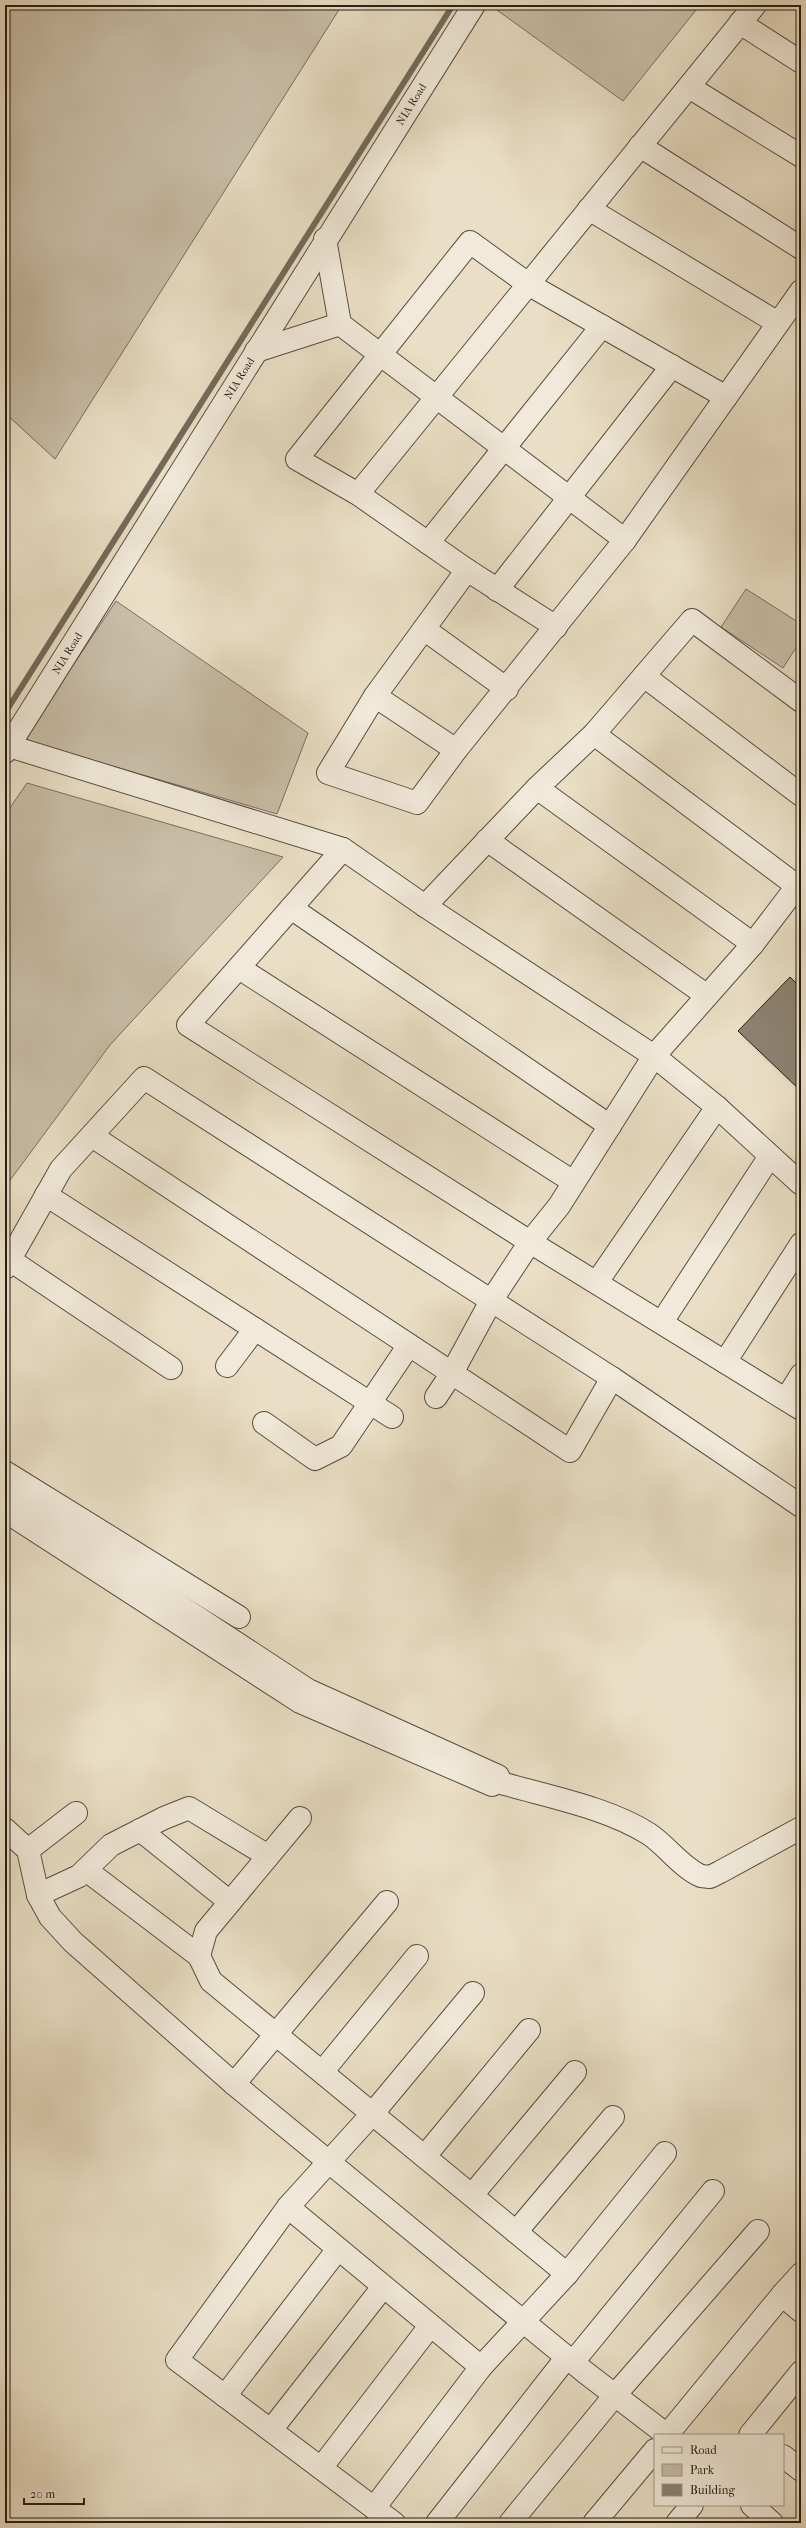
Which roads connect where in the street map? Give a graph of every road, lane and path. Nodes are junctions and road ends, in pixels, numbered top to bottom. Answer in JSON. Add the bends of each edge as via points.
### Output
{"nodes":[{"id":1,"x":474,"y":5,"type":"edge"},
{"id":2,"x":755,"y":5,"type":"edge"},
{"id":3,"x":740,"y":23,"type":"junction"},
{"id":4,"x":801,"y":62,"type":"edge"},
{"id":5,"x":689,"y":87,"type":"junction"},
{"id":6,"x":640,"y":146,"type":"junction"},
{"id":7,"x":801,"y":156,"type":"edge"},
{"id":8,"x":589,"y":209,"type":"junction"},
{"id":9,"x":325,"y":239,"type":"junction"},
{"id":10,"x":801,"y":248,"type":"edge"},
{"id":11,"x":528,"y":284,"type":"junction"},
{"id":12,"x":801,"y":291,"type":"edge"},
{"id":13,"x":778,"y":323,"type":"junction"},
{"id":14,"x":340,"y":324,"type":"junction"},
{"id":15,"x":602,"y":326,"type":"junction"},
{"id":16,"x":256,"y":351,"type":"junction"},
{"id":17,"x":381,"y":352,"type":"junction"},
{"id":18,"x":672,"y":366,"type":"junction"},
{"id":19,"x":436,"y":395,"type":"junction"},
{"id":20,"x":726,"y":397,"type":"junction"},
{"id":21,"x":506,"y":448,"type":"junction"},
{"id":22,"x":358,"y":494,"type":"junction"},
{"id":23,"x":569,"y":497,"type":"junction"},
{"id":24,"x":626,"y":540,"type":"junction"},
{"id":25,"x":428,"y":543,"type":"junction"},
{"id":26,"x":467,"y":570,"type":"junction"},
{"id":27,"x":497,"y":590,"type":"junction"},
{"id":28,"x":556,"y":627,"type":"junction"},
{"id":29,"x":424,"y":629,"type":"junction"},
{"id":30,"x":644,"y":676,"type":"junction"},
{"id":31,"x":507,"y":688,"type":"junction"},
{"id":32,"x":375,"y":696,"type":"junction"},
{"id":33,"x":801,"y":701,"type":"edge"},
{"id":34,"x":594,"y":734,"type":"junction"},
{"id":35,"x":7,"y":749,"type":"edge"},
{"id":36,"x":456,"y":750,"type":"junction"},
{"id":37,"x":537,"y":788,"type":"junction"},
{"id":38,"x":801,"y":795,"type":"edge"},
{"id":39,"x":487,"y":840,"type":"junction"},
{"id":40,"x":343,"y":850,"type":"junction"},
{"id":41,"x":799,"y":884,"type":"edge"},
{"id":42,"x":426,"y":906,"type":"junction"},
{"id":43,"x":291,"y":908,"type":"junction"},
{"id":44,"x":753,"y":944,"type":"junction"},
{"id":45,"x":239,"y":968,"type":"junction"},
{"id":46,"x":706,"y":995,"type":"junction"},
{"id":47,"x":654,"y":1056,"type":"junction"},
{"id":48,"x":717,"y":1107,"type":"junction"},
{"id":49,"x":610,"y":1126,"type":"junction"},
{"id":50,"x":92,"y":1136,"type":"junction"},
{"id":51,"x":770,"y":1156,"type":"junction"},
{"id":52,"x":572,"y":1181,"type":"junction"},
{"id":53,"x":801,"y":1184,"type":"edge"},
{"id":54,"x":46,"y":1195,"type":"junction"},
{"id":55,"x":530,"y":1242,"type":"junction"},
{"id":56,"x":801,"y":1244,"type":"edge"},
{"id":57,"x":7,"y":1264,"type":"edge"},
{"id":58,"x":597,"y":1282,"type":"junction"},
{"id":59,"x":491,"y":1301,"type":"junction"},
{"id":60,"x":662,"y":1322,"type":"junction"},
{"id":61,"x":255,"y":1329,"type":"junction"},
{"id":62,"x":409,"y":1345,"type":"junction"},
{"id":63,"x":726,"y":1362,"type":"junction"},
{"id":64,"x":227,"y":1366,"type":"dead end"},
{"id":65,"x":171,"y":1368,"type":"dead end"},
{"id":66,"x":452,"y":1373,"type":"junction"},
{"id":67,"x":801,"y":1375,"type":"edge"},
{"id":68,"x":612,"y":1378,"type":"junction"},
{"id":69,"x":436,"y":1398,"type":"dead end"},
{"id":70,"x":371,"y":1403,"type":"junction"},
{"id":71,"x":793,"y":1404,"type":"edge"},
{"id":72,"x":392,"y":1417,"type":"dead end"},
{"id":73,"x":264,"y":1423,"type":"dead end"},
{"id":74,"x":5,"y":1472,"type":"edge"},
{"id":75,"x":5,"y":1491,"type":"edge"},
{"id":76,"x":801,"y":1506,"type":"edge"},
{"id":77,"x":5,"y":1511,"type":"edge"},
{"id":78,"x":100,"y":1563,"type":"junction"},
{"id":79,"x":240,"y":1616,"type":"dead end"},
{"id":80,"x":76,"y":1813,"type":"dead end"},
{"id":81,"x":300,"y":1818,"type":"dead end"},
{"id":82,"x":801,"y":1828,"type":"edge"},
{"id":83,"x":5,"y":1829,"type":"edge"},
{"id":84,"x":140,"y":1830,"type":"junction"},
{"id":85,"x":28,"y":1850,"type":"junction"},
{"id":86,"x":268,"y":1856,"type":"junction"},
{"id":87,"x":86,"y":1870,"type":"junction"},
{"id":88,"x":38,"y":1895,"type":"junction"},
{"id":89,"x":230,"y":1902,"type":"junction"},
{"id":90,"x":387,"y":1902,"type":"dead end"},
{"id":91,"x":199,"y":1956,"type":"junction"},
{"id":92,"x":418,"y":1956,"type":"dead end"},
{"id":93,"x":474,"y":1993,"type":"dead end"},
{"id":94,"x":529,"y":2030,"type":"dead end"},
{"id":95,"x":277,"y":2033,"type":"junction"},
{"id":96,"x":323,"y":2071,"type":"junction"},
{"id":97,"x":575,"y":2072,"type":"dead end"},
{"id":98,"x":234,"y":2084,"type":"junction"},
{"id":99,"x":373,"y":2113,"type":"junction"},
{"id":100,"x":613,"y":2117,"type":"dead end"},
{"id":101,"x":665,"y":2153,"type":"dead end"},
{"id":102,"x":424,"y":2156,"type":"junction"},
{"id":103,"x":329,"y":2162,"type":"junction"},
{"id":104,"x":713,"y":2191,"type":"dead end"},
{"id":105,"x":472,"y":2195,"type":"junction"},
{"id":106,"x":288,"y":2207,"type":"junction"},
{"id":107,"x":758,"y":2231,"type":"dead end"},
{"id":108,"x":516,"y":2232,"type":"junction"},
{"id":109,"x":338,"y":2249,"type":"junction"},
{"id":110,"x":566,"y":2274,"type":"junction"},
{"id":111,"x":801,"y":2274,"type":"edge"},
{"id":112,"x":383,"y":2287,"type":"junction"},
{"id":113,"x":782,"y":2295,"type":"junction"},
{"id":114,"x":801,"y":2311,"type":"edge"},
{"id":115,"x":524,"y":2322,"type":"junction"},
{"id":116,"x":430,"y":2326,"type":"junction"},
{"id":117,"x":570,"y":2360,"type":"junction"},
{"id":118,"x":481,"y":2367,"type":"junction"},
{"id":119,"x":801,"y":2372,"type":"edge"},
{"id":120,"x":615,"y":2395,"type":"junction"},
{"id":121,"x":225,"y":2396,"type":"junction"},
{"id":122,"x":271,"y":2430,"type":"junction"},
{"id":123,"x":666,"y":2434,"type":"edge"},
{"id":124,"x":668,"y":2434,"type":"edge"},
{"id":125,"x":753,"y":2434,"type":"edge"},
{"id":126,"x":654,"y":2451,"type":"edge"},
{"id":127,"x":784,"y":2457,"type":"edge"},
{"id":128,"x":321,"y":2468,"type":"junction"},
{"id":129,"x":801,"y":2470,"type":"edge"},
{"id":130,"x":691,"y":2506,"type":"edge"},
{"id":131,"x":753,"y":2506,"type":"edge"},
{"id":132,"x":374,"y":2508,"type":"junction"},
{"id":133,"x":394,"y":2523,"type":"edge"},
{"id":134,"x":437,"y":2523,"type":"edge"},
{"id":135,"x":510,"y":2523,"type":"edge"},
{"id":136,"x":594,"y":2523,"type":"edge"},
{"id":137,"x":677,"y":2523,"type":"edge"},
{"id":138,"x":772,"y":2523,"type":"edge"}],
"edges":[{"from":1,"to":9,"type":"street","name":"NIA Road"},
{"from":2,"to":3,"type":"street"},
{"from":3,"to":4,"type":"street"},
{"from":3,"to":5,"type":"street"},
{"from":5,"to":6,"type":"street"},
{"from":5,"to":7,"type":"street"},
{"from":6,"to":8,"type":"street"},
{"from":6,"to":10,"type":"street"},
{"from":8,"to":11,"type":"street"},
{"from":8,"to":13,"type":"street"},
{"from":9,"to":14,"type":"street"},
{"from":9,"to":16,"type":"street","name":"NIA Road"},
{"from":11,"to":15,"type":"street"},
{"from":11,"to":17,"type":"street","via":[[470,242]]},
{"from":11,"to":19,"type":"street"},
{"from":12,"to":13,"type":"street"},
{"from":13,"to":20,"type":"street"},
{"from":14,"to":16,"type":"street"},
{"from":14,"to":17,"type":"street"},
{"from":15,"to":18,"type":"street"},
{"from":15,"to":21,"type":"street"},
{"from":16,"to":35,"type":"street","name":"NIA Road"},
{"from":17,"to":19,"type":"street"},
{"from":17,"to":22,"type":"street","via":[[297,459]]},
{"from":18,"to":20,"type":"street"},
{"from":18,"to":23,"type":"street"},
{"from":19,"to":21,"type":"street"},
{"from":19,"to":22,"type":"street"},
{"from":20,"to":24,"type":"street"},
{"from":21,"to":23,"type":"street"},
{"from":21,"to":25,"type":"street"},
{"from":22,"to":25,"type":"street"},
{"from":23,"to":24,"type":"street"},
{"from":23,"to":27,"type":"street"},
{"from":24,"to":28,"type":"street"},
{"from":25,"to":26,"type":"street"},
{"from":26,"to":27,"type":"street"},
{"from":26,"to":29,"type":"street"},
{"from":27,"to":28,"type":"street"},
{"from":28,"to":31,"type":"street"},
{"from":29,"to":31,"type":"street"},
{"from":29,"to":32,"type":"street"},
{"from":30,"to":33,"type":"street","via":[[692,620]]},
{"from":30,"to":34,"type":"street"},
{"from":30,"to":38,"type":"street"},
{"from":31,"to":36,"type":"street"},
{"from":32,"to":36,"type":"street"},
{"from":32,"to":36,"type":"street","via":[[328,773],[417,803]]},
{"from":34,"to":37,"type":"street"},
{"from":34,"to":41,"type":"street"},
{"from":35,"to":40,"type":"street"},
{"from":37,"to":39,"type":"street"},
{"from":37,"to":44,"type":"street"},
{"from":39,"to":42,"type":"street"},
{"from":39,"to":46,"type":"street"},
{"from":40,"to":42,"type":"street"},
{"from":40,"to":43,"type":"street"},
{"from":41,"to":44,"type":"street"},
{"from":42,"to":47,"type":"street"},
{"from":43,"to":45,"type":"street"},
{"from":43,"to":49,"type":"street"},
{"from":44,"to":46,"type":"street"},
{"from":45,"to":52,"type":"street"},
{"from":45,"to":55,"type":"street","via":[[188,1026]]},
{"from":46,"to":47,"type":"street"},
{"from":47,"to":48,"type":"street"},
{"from":47,"to":49,"type":"street"},
{"from":48,"to":51,"type":"street"},
{"from":48,"to":58,"type":"street"},
{"from":49,"to":52,"type":"street"},
{"from":50,"to":54,"type":"street","via":[[62,1169]]},
{"from":50,"to":59,"type":"street","via":[[144,1078]]},
{"from":50,"to":62,"type":"street"},
{"from":51,"to":53,"type":"street"},
{"from":51,"to":60,"type":"street"},
{"from":52,"to":55,"type":"street","via":[[559,1206]]},
{"from":54,"to":57,"type":"street"},
{"from":54,"to":61,"type":"street"},
{"from":55,"to":58,"type":"street"},
{"from":55,"to":59,"type":"street"},
{"from":56,"to":63,"type":"street"},
{"from":57,"to":65,"type":"street"},
{"from":58,"to":60,"type":"street"},
{"from":59,"to":66,"type":"street"},
{"from":59,"to":68,"type":"street"},
{"from":60,"to":63,"type":"street"},
{"from":61,"to":64,"type":"street"},
{"from":61,"to":70,"type":"street"},
{"from":62,"to":66,"type":"street"},
{"from":62,"to":70,"type":"street"},
{"from":63,"to":71,"type":"street"},
{"from":66,"to":68,"type":"street","via":[[570,1451]]},
{"from":66,"to":69,"type":"street"},
{"from":67,"to":71,"type":"street"},
{"from":68,"to":76,"type":"street"},
{"from":70,"to":72,"type":"street"},
{"from":70,"to":73,"type":"street","via":[[341,1446],[315,1459]]},
{"from":74,"to":79,"type":"street"},
{"from":75,"to":78,"type":"street"},
{"from":77,"to":78,"type":"street"},
{"from":78,"to":82,"type":"street","via":[[308,1690],[498,1776],[498,1782],[601,1812],[649,1834],[701,1876],[710,1877]]},
{"from":80,"to":85,"type":"street"},
{"from":81,"to":86,"type":"street"},
{"from":83,"to":85,"type":"street"},
{"from":84,"to":86,"type":"street","via":[[189,1808]]},
{"from":84,"to":87,"type":"street","via":[[111,1845]]},
{"from":84,"to":89,"type":"street"},
{"from":85,"to":88,"type":"street"},
{"from":86,"to":89,"type":"street"},
{"from":87,"to":88,"type":"street","via":[[79,1876]]},
{"from":87,"to":91,"type":"street"},
{"from":88,"to":98,"type":"street","via":[[50,1917],[73,1942]]},
{"from":89,"to":91,"type":"street","via":[[206,1931]]},
{"from":90,"to":95,"type":"street"},
{"from":91,"to":95,"type":"street","via":[[211,1981]]},
{"from":92,"to":96,"type":"street"},
{"from":93,"to":99,"type":"street"},
{"from":94,"to":102,"type":"street"},
{"from":95,"to":96,"type":"street"},
{"from":95,"to":98,"type":"street"},
{"from":96,"to":99,"type":"street"},
{"from":97,"to":105,"type":"street"},
{"from":98,"to":103,"type":"street"},
{"from":99,"to":102,"type":"street"},
{"from":99,"to":103,"type":"street"},
{"from":100,"to":108,"type":"street"},
{"from":101,"to":110,"type":"street"},
{"from":102,"to":105,"type":"street"},
{"from":103,"to":106,"type":"street"},
{"from":103,"to":115,"type":"street"},
{"from":104,"to":117,"type":"street"},
{"from":105,"to":108,"type":"street"},
{"from":106,"to":109,"type":"street"},
{"from":106,"to":121,"type":"street","via":[[177,2360]]},
{"from":107,"to":120,"type":"street"},
{"from":108,"to":110,"type":"street"},
{"from":109,"to":112,"type":"street"},
{"from":109,"to":121,"type":"street"},
{"from":110,"to":115,"type":"street"},
{"from":111,"to":113,"type":"street"},
{"from":112,"to":116,"type":"street"},
{"from":112,"to":122,"type":"street"},
{"from":113,"to":114,"type":"street"},
{"from":113,"to":124,"type":"street"},
{"from":115,"to":117,"type":"street"},
{"from":115,"to":118,"type":"street"},
{"from":116,"to":118,"type":"street"},
{"from":116,"to":128,"type":"street"},
{"from":117,"to":120,"type":"street"},
{"from":117,"to":134,"type":"street"},
{"from":118,"to":132,"type":"street"},
{"from":119,"to":125,"type":"street"},
{"from":120,"to":123,"type":"street"},
{"from":120,"to":135,"type":"street"},
{"from":121,"to":122,"type":"street"},
{"from":122,"to":128,"type":"street"},
{"from":126,"to":136,"type":"street"},
{"from":127,"to":129,"type":"street"},
{"from":128,"to":132,"type":"street"},
{"from":130,"to":137,"type":"street"},
{"from":131,"to":138,"type":"street"},
{"from":132,"to":133,"type":"street"}]}
